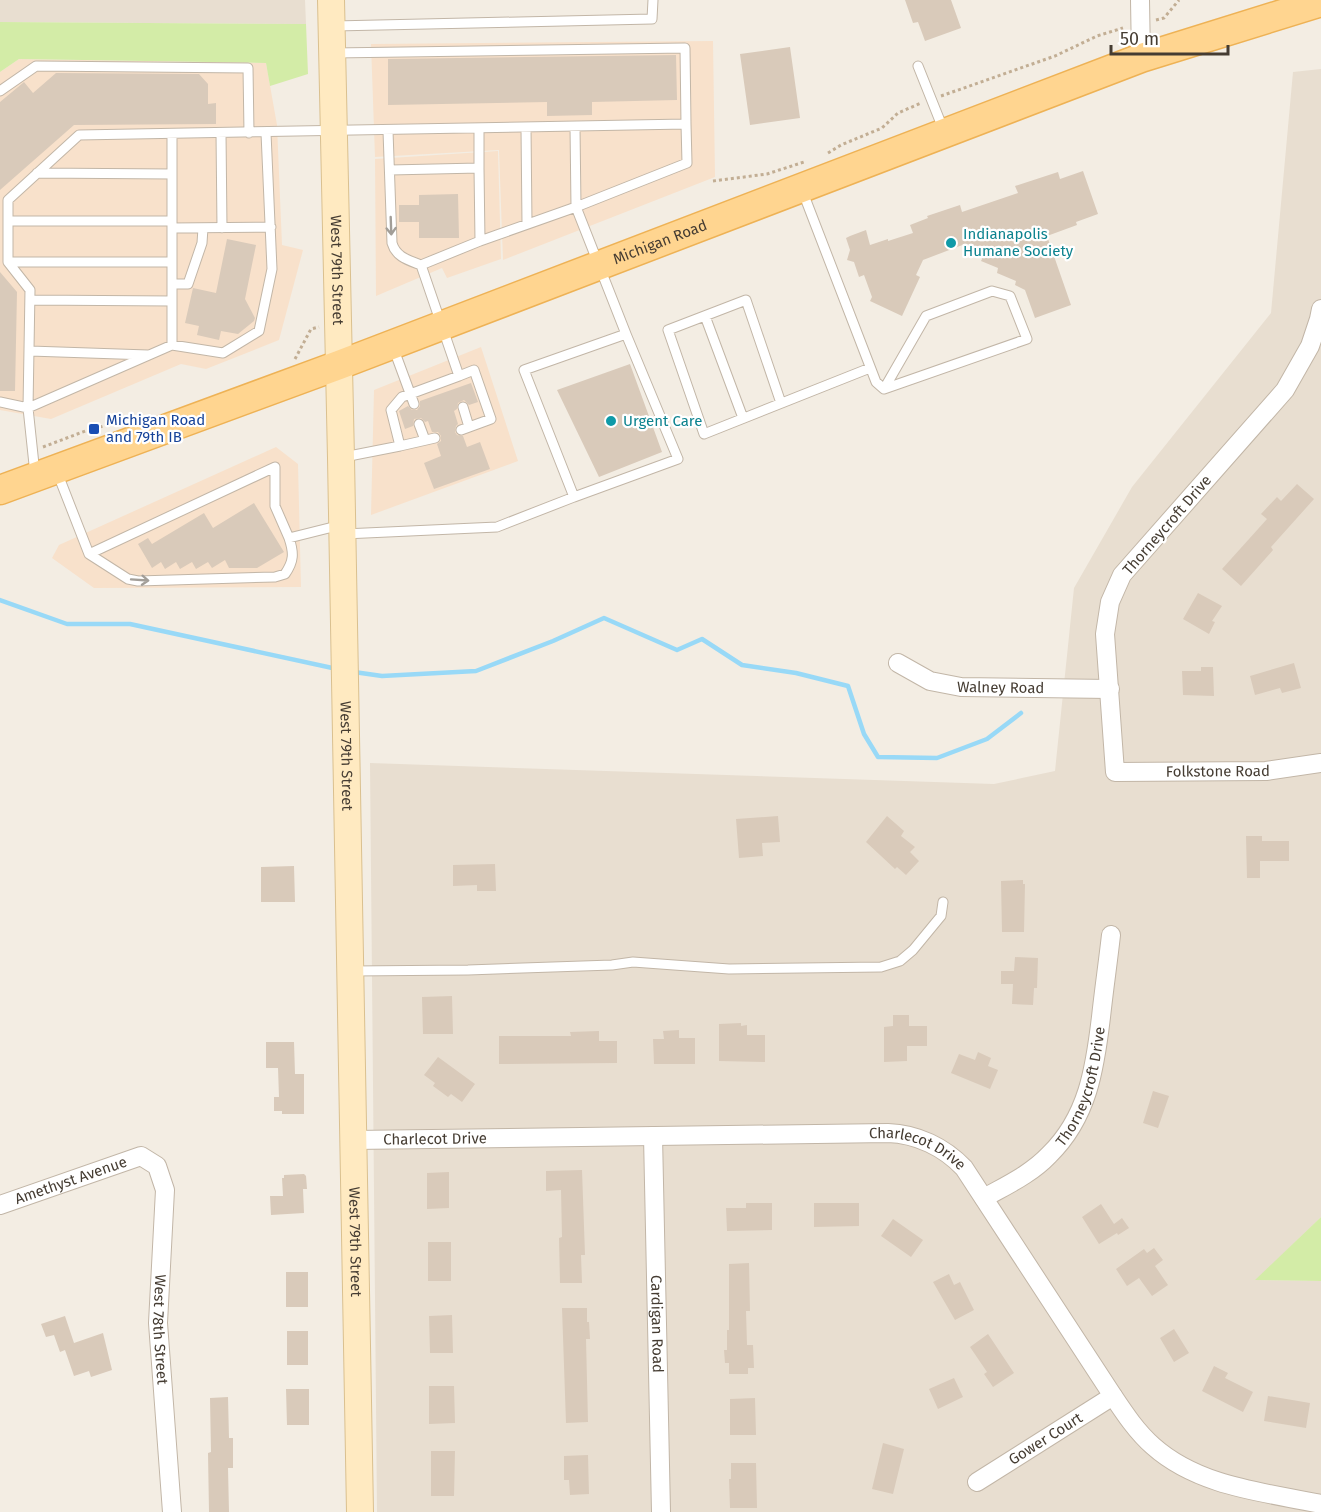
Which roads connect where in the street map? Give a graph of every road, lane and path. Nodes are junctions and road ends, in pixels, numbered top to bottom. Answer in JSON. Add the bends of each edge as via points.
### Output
{"nodes":[{"id":1,"x":331,"y":0,"type":"edge"},
{"id":2,"x":653,"y":0,"type":"edge"},
{"id":3,"x":1140,"y":0,"type":"edge"},
{"id":4,"x":1179,"y":0,"type":"edge"},
{"id":5,"x":1321,"y":2,"type":"edge"},
{"id":6,"x":1141,"y":24,"type":"junction"},
{"id":7,"x":332,"y":26,"type":"junction"},
{"id":8,"x":332,"y":53,"type":"junction"},
{"id":9,"x":1141,"y":58,"type":"junction"},
{"id":10,"x":918,"y":66,"type":"dead end"},
{"id":11,"x":0,"y":91,"type":"edge"},
{"id":12,"x":931,"y":99,"type":"junction"},
{"id":13,"x":686,"y":124,"type":"junction"},
{"id":14,"x":575,"y":127,"type":"junction"},
{"id":15,"x":526,"y":128,"type":"junction"},
{"id":16,"x":479,"y":129,"type":"junction"},
{"id":17,"x":388,"y":131,"type":"junction"},
{"id":18,"x":334,"y":132,"type":"junction"},
{"id":19,"x":221,"y":133,"type":"junction"},
{"id":20,"x":249,"y":133,"type":"junction"},
{"id":21,"x":266,"y":133,"type":"junction"},
{"id":22,"x":945,"y":133,"type":"junction"},
{"id":23,"x":172,"y":134,"type":"junction"},
{"id":24,"x":828,"y":153,"type":"dead end"},
{"id":25,"x":808,"y":160,"type":"dead end"},
{"id":26,"x":479,"y":168,"type":"junction"},
{"id":27,"x":390,"y":170,"type":"junction"},
{"id":28,"x":37,"y":173,"type":"junction"},
{"id":29,"x":172,"y":174,"type":"junction"},
{"id":30,"x":713,"y":181,"type":"dead end"},
{"id":31,"x":801,"y":188,"type":"junction"},
{"id":32,"x":576,"y":207,"type":"junction"},
{"id":33,"x":8,"y":221,"type":"junction"},
{"id":34,"x":172,"y":224,"type":"junction"},
{"id":35,"x":527,"y":224,"type":"junction"},
{"id":36,"x":203,"y":228,"type":"junction"},
{"id":37,"x":222,"y":228,"type":"junction"},
{"id":38,"x":271,"y":228,"type":"junction"},
{"id":39,"x":480,"y":241,"type":"junction"},
{"id":40,"x":8,"y":262,"type":"junction"},
{"id":41,"x":172,"y":262,"type":"junction"},
{"id":42,"x":421,"y":265,"type":"junction"},
{"id":43,"x":598,"y":266,"type":"junction"},
{"id":44,"x":172,"y":284,"type":"junction"},
{"id":45,"x":30,"y":300,"type":"junction"},
{"id":46,"x":172,"y":302,"type":"junction"},
{"id":47,"x":1321,"y":309,"type":"edge"},
{"id":48,"x":705,"y":316,"type":"junction"},
{"id":49,"x":441,"y":326,"type":"junction"},
{"id":50,"x":626,"y":334,"type":"junction"},
{"id":51,"x":392,"y":344,"type":"junction"},
{"id":52,"x":172,"y":345,"type":"junction"},
{"id":53,"x":30,"y":351,"type":"junction"},
{"id":54,"x":151,"y":355,"type":"junction"},
{"id":55,"x":339,"y":365,"type":"junction"},
{"id":56,"x":870,"y":368,"type":"junction"},
{"id":57,"x":456,"y":377,"type":"junction"},
{"id":58,"x":432,"y":386,"type":"junction"},
{"id":59,"x":456,"y":388,"type":"dead end"},
{"id":60,"x":884,"y":390,"type":"junction"},
{"id":61,"x":435,"y":396,"type":"dead end"},
{"id":62,"x":412,"y":399,"type":"junction"},
{"id":63,"x":0,"y":402,"type":"edge"},
{"id":64,"x":781,"y":403,"type":"junction"},
{"id":65,"x":463,"y":407,"type":"dead end"},
{"id":66,"x":28,"y":408,"type":"junction"},
{"id":67,"x":743,"y":418,"type":"junction"},
{"id":68,"x":420,"y":424,"type":"dead end"},
{"id":69,"x":400,"y":446,"type":"junction"},
{"id":70,"x":341,"y":458,"type":"junction"},
{"id":71,"x":45,"y":473,"type":"junction"},
{"id":72,"x":0,"y":490,"type":"edge"},
{"id":73,"x":574,"y":497,"type":"junction"},
{"id":74,"x":342,"y":530,"type":"junction"},
{"id":75,"x":289,"y":538,"type":"junction"},
{"id":76,"x":89,"y":554,"type":"junction"},
{"id":77,"x":898,"y":663,"type":"dead end"},
{"id":78,"x":1110,"y":689,"type":"junction"},
{"id":79,"x":1321,"y":763,"type":"edge"},
{"id":80,"x":1115,"y":772,"type":"joint"},
{"id":81,"x":943,"y":902,"type":"dead end"},
{"id":82,"x":1111,"y":935,"type":"dead end"},
{"id":83,"x":350,"y":971,"type":"junction"},
{"id":84,"x":653,"y":1136,"type":"junction"},
{"id":85,"x":353,"y":1140,"type":"junction"},
{"id":86,"x":141,"y":1156,"type":"joint"},
{"id":87,"x":984,"y":1198,"type":"junction"},
{"id":88,"x":0,"y":1205,"type":"edge"},
{"id":89,"x":1113,"y":1396,"type":"junction"},
{"id":90,"x":977,"y":1482,"type":"dead end"},
{"id":91,"x":1321,"y":1504,"type":"edge"},
{"id":92,"x":172,"y":1512,"type":"edge"},
{"id":93,"x":360,"y":1512,"type":"edge"},
{"id":94,"x":661,"y":1512,"type":"edge"}],
"edges":[{"from":1,"to":7,"type":"main road","name":"West 79th Street"},
{"from":2,"to":7,"type":"lane","via":[[652,19]]},
{"from":3,"to":6,"type":"street"},
{"from":4,"to":6,"type":"path","via":[[1164,18]]},
{"from":5,"to":9,"type":"main road","name":"Michigan Road"},
{"from":6,"to":9,"type":"street"},
{"from":6,"to":12,"type":"path","via":[[1097,36],[1055,56]]},
{"from":7,"to":8,"type":"main road","name":"West 79th Street"},
{"from":8,"to":13,"type":"lane","via":[[685,48]]},
{"from":8,"to":18,"type":"main road","name":"West 79th Street"},
{"from":9,"to":22,"type":"main road","name":"Michigan Road"},
{"from":10,"to":12,"type":"lane"},
{"from":11,"to":20,"type":"lane","via":[[36,66],[248,68]]},
{"from":12,"to":22,"type":"lane"},
{"from":12,"to":24,"type":"path"},
{"from":13,"to":14,"type":"lane"},
{"from":13,"to":32,"type":"lane","via":[[687,163]]},
{"from":14,"to":15,"type":"lane"},
{"from":14,"to":32,"type":"lane"},
{"from":15,"to":16,"type":"lane"},
{"from":15,"to":35,"type":"lane"},
{"from":16,"to":17,"type":"lane"},
{"from":16,"to":26,"type":"lane"},
{"from":17,"to":18,"type":"lane"},
{"from":17,"to":27,"type":"lane"},
{"from":18,"to":21,"type":"lane"},
{"from":18,"to":55,"type":"main road","name":"West 79th Street"},
{"from":19,"to":20,"type":"lane"},
{"from":19,"to":23,"type":"lane"},
{"from":19,"to":37,"type":"lane"},
{"from":20,"to":21,"type":"lane"},
{"from":21,"to":38,"type":"lane"},
{"from":22,"to":31,"type":"main road","name":"Michigan Road"},
{"from":23,"to":28,"type":"lane","via":[[79,135]]},
{"from":23,"to":29,"type":"lane"},
{"from":25,"to":30,"type":"path","via":[[767,174]]},
{"from":26,"to":27,"type":"lane"},
{"from":26,"to":39,"type":"lane"},
{"from":27,"to":42,"type":"lane","one_way":true,"via":[[394,252]]},
{"from":28,"to":29,"type":"lane"},
{"from":28,"to":33,"type":"lane","via":[[8,200]]},
{"from":29,"to":34,"type":"lane"},
{"from":31,"to":43,"type":"main road","name":"Michigan Road"},
{"from":31,"to":56,"type":"lane"},
{"from":32,"to":35,"type":"lane"},
{"from":32,"to":43,"type":"lane"},
{"from":33,"to":34,"type":"lane"},
{"from":33,"to":40,"type":"lane"},
{"from":34,"to":36,"type":"lane"},
{"from":34,"to":41,"type":"lane"},
{"from":35,"to":39,"type":"lane"},
{"from":36,"to":37,"type":"lane"},
{"from":36,"to":44,"type":"lane","via":[[188,284]]},
{"from":37,"to":38,"type":"lane"},
{"from":38,"to":52,"type":"lane","via":[[272,269],[259,331],[223,353]]},
{"from":39,"to":42,"type":"lane"},
{"from":40,"to":41,"type":"lane"},
{"from":40,"to":45,"type":"lane","via":[[30,290]]},
{"from":41,"to":44,"type":"lane"},
{"from":42,"to":49,"type":"lane"},
{"from":43,"to":49,"type":"main road","name":"Michigan Road"},
{"from":43,"to":50,"type":"lane"},
{"from":44,"to":46,"type":"lane"},
{"from":45,"to":46,"type":"lane"},
{"from":45,"to":53,"type":"lane"},
{"from":46,"to":52,"type":"lane"},
{"from":47,"to":78,"type":"street","name":"Thorneycroft Drive","via":[[1310,346],[1285,390],[1122,575],[1107,617]]},
{"from":48,"to":64,"type":"lane","via":[[746,300]]},
{"from":48,"to":67,"type":"lane"},
{"from":48,"to":67,"type":"lane","via":[[668,330],[704,434]]},
{"from":49,"to":51,"type":"main road","name":"Michigan Road"},
{"from":49,"to":57,"type":"lane"},
{"from":50,"to":73,"type":"lane","via":[[524,370]]},
{"from":50,"to":73,"type":"lane","via":[[678,459]]},
{"from":51,"to":55,"type":"main road","name":"Michigan Road"},
{"from":51,"to":62,"type":"lane"},
{"from":52,"to":54,"type":"lane"},
{"from":53,"to":54,"type":"lane"},
{"from":53,"to":66,"type":"lane"},
{"from":54,"to":66,"type":"lane"},
{"from":55,"to":70,"type":"main road","name":"West 79th Street"},
{"from":55,"to":71,"type":"main road","name":"Michigan Road"},
{"from":56,"to":60,"type":"lane"},
{"from":56,"to":64,"type":"lane"},
{"from":57,"to":58,"type":"lane"},
{"from":57,"to":59,"type":"lane"},
{"from":57,"to":65,"type":"lane","via":[[474,370],[490,419],[465,428]]},
{"from":58,"to":61,"type":"lane"},
{"from":58,"to":62,"type":"lane"},
{"from":60,"to":60,"type":"lane","via":[[1027,339],[1010,296],[992,291],[926,315]]},
{"from":62,"to":69,"type":"lane","via":[[402,397],[391,410]]},
{"from":63,"to":66,"type":"lane"},
{"from":64,"to":67,"type":"lane"},
{"from":66,"to":71,"type":"lane"},
{"from":68,"to":69,"type":"lane","via":[[430,439]]},
{"from":69,"to":70,"type":"lane"},
{"from":70,"to":74,"type":"main road","name":"West 79th Street"},
{"from":71,"to":72,"type":"main road","name":"Michigan Road"},
{"from":71,"to":76,"type":"lane"},
{"from":73,"to":74,"type":"lane","via":[[497,527]]},
{"from":74,"to":75,"type":"lane"},
{"from":74,"to":83,"type":"main road","name":"West 79th Street"},
{"from":76,"to":75,"type":"lane","one_way":true,"via":[[128,579],[138,581],[275,577],[285,574],[291,565],[294,553]]},
{"from":75,"to":76,"type":"lane","via":[[275,506],[275,468]]},
{"from":77,"to":78,"type":"street","name":"Walney Road","via":[[930,681],[961,687]]},
{"from":78,"to":80,"type":"street","name":"Thorneycroft Drive"},
{"from":79,"to":80,"type":"street","name":"Folkstone Road","via":[[1257,772]]},
{"from":81,"to":83,"type":"lane","via":[[941,916],[913,950],[900,961],[881,967],[729,969],[633,962]]},
{"from":82,"to":87,"type":"street","name":"Thorneycroft Drive","via":[[1094,1073],[1081,1110],[1065,1138],[1048,1156]]},
{"from":83,"to":85,"type":"main road","name":"West 79th Street"},
{"from":84,"to":85,"type":"street","name":"Charlecot Drive"},
{"from":84,"to":87,"type":"street","name":"Charlecot Drive","via":[[905,1135],[930,1143],[951,1156]]},
{"from":84,"to":94,"type":"street","name":"Cardigan Road"},
{"from":85,"to":93,"type":"main road","name":"West 79th Street"},
{"from":86,"to":88,"type":"street","name":"Amethyst Avenue"},
{"from":86,"to":92,"type":"street","name":"West 78th Street","via":[[157,1166],[165,1190],[158,1323]]},
{"from":87,"to":89,"type":"street","name":"Charlecot Drive"},
{"from":89,"to":90,"type":"street","name":"Gower Court"},
{"from":89,"to":91,"type":"street","name":"Charlecot Drive","via":[[1152,1445],[1189,1470],[1222,1483]]}]}
